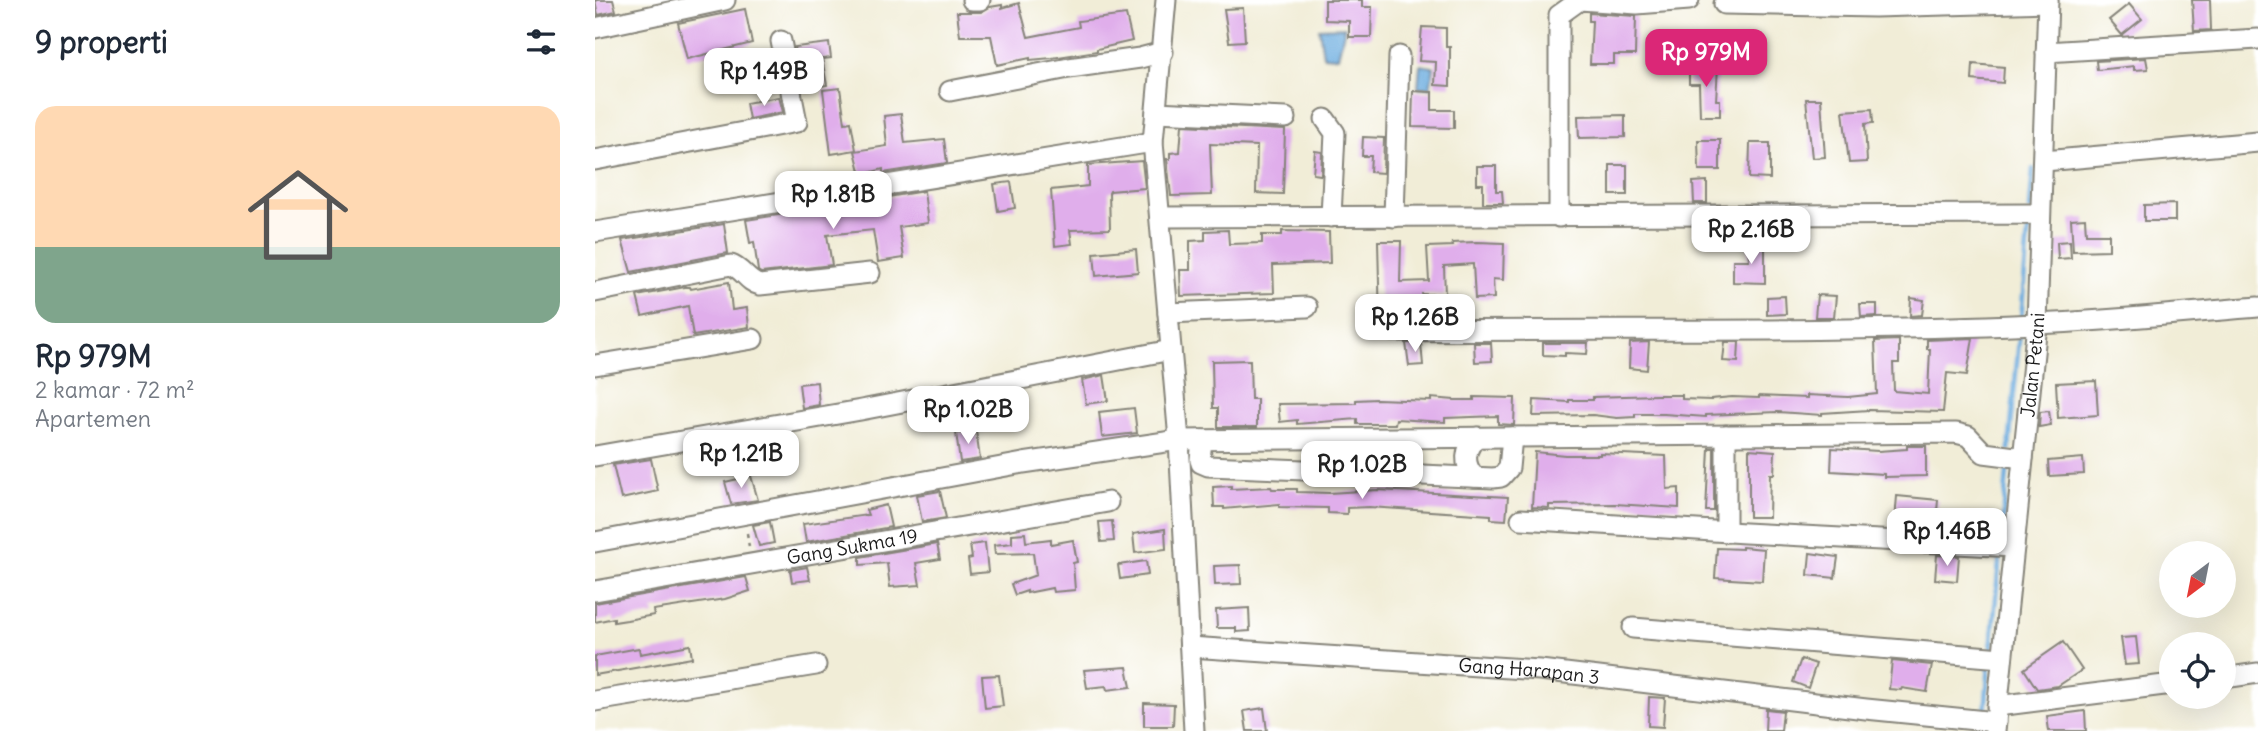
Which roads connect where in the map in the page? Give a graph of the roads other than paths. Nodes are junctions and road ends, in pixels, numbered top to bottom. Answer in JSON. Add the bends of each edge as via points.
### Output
{"nodes":[{"id":1,"x":725,"y":0,"type":"edge"},
{"id":2,"x":972,"y":0,"type":"edge"},
{"id":3,"x":979,"y":0,"type":"edge"},
{"id":4,"x":1166,"y":0,"type":"edge"},
{"id":5,"x":1689,"y":0,"type":"edge"},
{"id":6,"x":2048,"y":1,"type":"edge"},
{"id":7,"x":1724,"y":4,"type":"dead end"},
{"id":8,"x":595,"y":29,"type":"edge"},
{"id":9,"x":2258,"y":39,"type":"edge"},
{"id":10,"x":781,"y":41,"type":"dead end"},
{"id":11,"x":1163,"y":52,"type":"junction"},
{"id":12,"x":2046,"y":52,"type":"junction"},
{"id":13,"x":1399,"y":56,"type":"dead end"},
{"id":14,"x":950,"y":91,"type":"dead end"},
{"id":15,"x":1156,"y":111,"type":"junction"},
{"id":16,"x":1286,"y":118,"type":"dead end"},
{"id":17,"x":1325,"y":119,"type":"dead end"},
{"id":18,"x":1153,"y":142,"type":"junction"},
{"id":19,"x":2258,"y":142,"type":"edge"},
{"id":20,"x":595,"y":160,"type":"edge"},
{"id":21,"x":2044,"y":161,"type":"junction"},
{"id":22,"x":2028,"y":215,"type":"junction"},
{"id":23,"x":1160,"y":217,"type":"junction"},
{"id":24,"x":1331,"y":217,"type":"junction"},
{"id":25,"x":1394,"y":217,"type":"junction"},
{"id":26,"x":1559,"y":217,"type":"junction"},
{"id":27,"x":595,"y":232,"type":"edge"},
{"id":28,"x":870,"y":273,"type":"dead end"},
{"id":29,"x":595,"y":292,"type":"edge"},
{"id":30,"x":1307,"y":307,"type":"dead end"},
{"id":31,"x":2258,"y":307,"type":"edge"},
{"id":32,"x":1168,"y":313,"type":"junction"},
{"id":33,"x":2026,"y":325,"type":"junction"},
{"id":34,"x":1392,"y":331,"type":"dead end"},
{"id":35,"x":753,"y":339,"type":"dead end"},
{"id":36,"x":1171,"y":350,"type":"junction"},
{"id":37,"x":595,"y":365,"type":"edge"},
{"id":38,"x":1726,"y":435,"type":"junction"},
{"id":39,"x":1477,"y":437,"type":"junction"},
{"id":40,"x":1512,"y":437,"type":"junction"},
{"id":41,"x":1178,"y":440,"type":"junction"},
{"id":42,"x":1202,"y":440,"type":"junction"},
{"id":43,"x":595,"y":456,"type":"edge"},
{"id":44,"x":2018,"y":458,"type":"junction"},
{"id":45,"x":1475,"y":477,"type":"junction"},
{"id":46,"x":1108,"y":502,"type":"dead end"},
{"id":47,"x":1521,"y":519,"type":"dead end"},
{"id":48,"x":1726,"y":532,"type":"junction"},
{"id":49,"x":595,"y":542,"type":"edge"},
{"id":50,"x":2009,"y":547,"type":"junction"},
{"id":51,"x":595,"y":591,"type":"edge"},
{"id":52,"x":1633,"y":628,"type":"dead end"},
{"id":53,"x":1190,"y":647,"type":"junction"},
{"id":54,"x":1991,"y":657,"type":"junction"},
{"id":55,"x":816,"y":666,"type":"dead end"},
{"id":56,"x":2258,"y":673,"type":"edge"},
{"id":57,"x":2236,"y":676,"type":"edge"},
{"id":58,"x":2159,"y":686,"type":"edge"},
{"id":59,"x":595,"y":701,"type":"edge"},
{"id":60,"x":1990,"y":719,"type":"edge"},
{"id":61,"x":1195,"y":731,"type":"edge"}],
"edges":[{"from":1,"to":8,"type":"street"},
{"from":2,"to":3,"type":"street"},
{"from":4,"to":11,"type":"street"},
{"from":5,"to":26,"type":"street","via":[[1637,4],[1580,0],[1559,15]]},
{"from":6,"to":7,"type":"street"},
{"from":6,"to":12,"type":"street","name":"Jalan Petani"},
{"from":9,"to":12,"type":"street"},
{"from":10,"to":20,"type":"street","via":[[797,122]]},
{"from":11,"to":14,"type":"street"},
{"from":11,"to":15,"type":"street"},
{"from":12,"to":21,"type":"street","name":"Jalan Petani"},
{"from":13,"to":25,"type":"street"},
{"from":15,"to":16,"type":"street"},
{"from":15,"to":18,"type":"street"},
{"from":17,"to":24,"type":"street","via":[[1335,133]]},
{"from":18,"to":23,"type":"street"},
{"from":18,"to":27,"type":"street"},
{"from":19,"to":21,"type":"street"},
{"from":21,"to":22,"type":"street","name":"Jalan Petani"},
{"from":22,"to":26,"type":"street"},
{"from":22,"to":33,"type":"street","name":"Jalan Petani"},
{"from":23,"to":24,"type":"street"},
{"from":23,"to":32,"type":"street"},
{"from":24,"to":25,"type":"street"},
{"from":25,"to":26,"type":"street"},
{"from":28,"to":29,"type":"street","via":[[759,285],[731,265]]},
{"from":30,"to":32,"type":"street"},
{"from":31,"to":33,"type":"street"},
{"from":32,"to":36,"type":"street"},
{"from":33,"to":34,"type":"street","via":[[1762,331]]},
{"from":33,"to":44,"type":"street","name":"Jalan Petani"},
{"from":35,"to":37,"type":"street"},
{"from":36,"to":41,"type":"street"},
{"from":36,"to":43,"type":"street"},
{"from":38,"to":40,"type":"street"},
{"from":38,"to":44,"type":"street","via":[[1956,433],[1968,436],[1983,453]]},
{"from":38,"to":48,"type":"street"},
{"from":39,"to":40,"type":"street"},
{"from":39,"to":42,"type":"street"},
{"from":39,"to":45,"type":"street","via":[[1466,456]]},
{"from":40,"to":45,"type":"street","via":[[1505,474]]},
{"from":41,"to":42,"type":"street"},
{"from":41,"to":49,"type":"street","via":[[1023,463]]},
{"from":41,"to":53,"type":"street"},
{"from":42,"to":45,"type":"street","via":[[1200,460],[1207,466]]},
{"from":44,"to":50,"type":"street","name":"Jalan Petani"},
{"from":46,"to":51,"type":"street","name":"Gang Sukma 19"},
{"from":47,"to":48,"type":"street"},
{"from":48,"to":50,"type":"street"},
{"from":50,"to":54,"type":"street","name":"Jalan Petani"},
{"from":52,"to":54,"type":"street"},
{"from":53,"to":60,"type":"street","name":"Gang Harapan 3","via":[[1540,670]]},
{"from":53,"to":61,"type":"street"},
{"from":54,"to":60,"type":"street","name":"Jalan Petani"},
{"from":55,"to":59,"type":"street"},
{"from":56,"to":57,"type":"street"},
{"from":58,"to":60,"type":"street","name":"Gang Harapan 3"}]}
